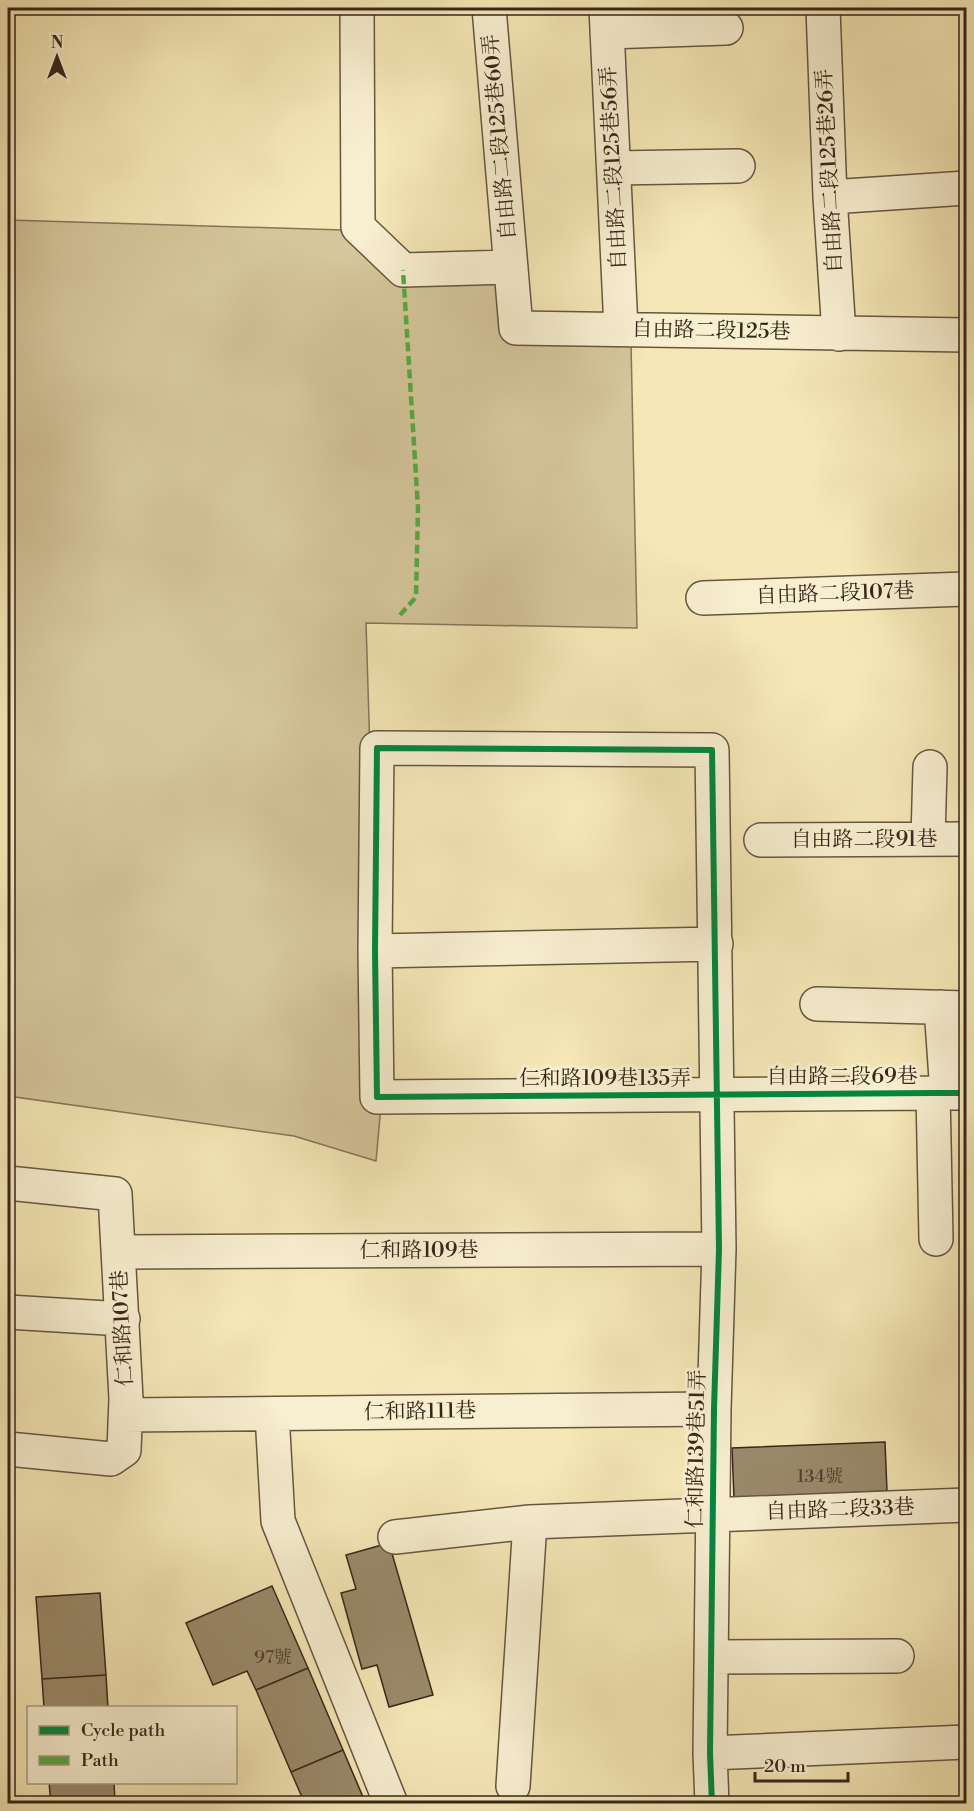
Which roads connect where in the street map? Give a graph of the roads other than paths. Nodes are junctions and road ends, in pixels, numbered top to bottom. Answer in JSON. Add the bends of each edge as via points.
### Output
{"nodes":[{"id":1,"x":357,"y":8,"type":"edge"},
{"id":2,"x":489,"y":8,"type":"edge"},
{"id":3,"x":823,"y":8,"type":"edge"},
{"id":4,"x":607,"y":20,"type":"edge"},
{"id":5,"x":726,"y":28,"type":"dead end"},
{"id":6,"x":738,"y":166,"type":"dead end"},
{"id":7,"x":614,"y":168,"type":"junction"},
{"id":8,"x":966,"y":188,"type":"edge"},
{"id":9,"x":830,"y":197,"type":"junction"},
{"id":10,"x":511,"y":267,"type":"junction"},
{"id":11,"x":621,"y":329,"type":"junction"},
{"id":12,"x":839,"y":334,"type":"junction"},
{"id":13,"x":966,"y":335,"type":"edge"},
{"id":14,"x":966,"y":589,"type":"edge"},
{"id":15,"x":703,"y":598,"type":"dead end"},
{"id":16,"x":930,"y":767,"type":"dead end"},
{"id":17,"x":928,"y":839,"type":"junction"},
{"id":18,"x":966,"y":839,"type":"edge"},
{"id":19,"x":761,"y":840,"type":"dead end"},
{"id":20,"x":716,"y":944,"type":"junction"},
{"id":21,"x":375,"y":951,"type":"junction"},
{"id":22,"x":817,"y":1004,"type":"dead end"},
{"id":23,"x":954,"y":1008,"type":"edge"},
{"id":24,"x":949,"y":1093,"type":"edge"},
{"id":25,"x":718,"y":1095,"type":"junction"},
{"id":26,"x":8,"y":1183,"type":"edge"},
{"id":27,"x":936,"y":1239,"type":"dead end"},
{"id":28,"x":719,"y":1249,"type":"junction"},
{"id":29,"x":119,"y":1252,"type":"junction"},
{"id":30,"x":8,"y":1312,"type":"edge"},
{"id":31,"x":123,"y":1319,"type":"junction"},
{"id":32,"x":714,"y":1409,"type":"junction"},
{"id":33,"x":272,"y":1414,"type":"junction"},
{"id":34,"x":126,"y":1415,"type":"junction"},
{"id":35,"x":8,"y":1449,"type":"edge"},
{"id":36,"x":966,"y":1505,"type":"edge"},
{"id":37,"x":713,"y":1514,"type":"junction"},
{"id":38,"x":530,"y":1522,"type":"junction"},
{"id":39,"x":395,"y":1538,"type":"dead end"},
{"id":40,"x":897,"y":1656,"type":"dead end"},
{"id":41,"x":711,"y":1657,"type":"junction"},
{"id":42,"x":966,"y":1742,"type":"edge"},
{"id":43,"x":710,"y":1753,"type":"junction"},
{"id":44,"x":513,"y":1786,"type":"dead end"},
{"id":45,"x":391,"y":1803,"type":"edge"},
{"id":46,"x":712,"y":1803,"type":"edge"}],
"edges":[{"from":1,"to":10,"type":"street","via":[[358,227],[403,270]]},
{"from":2,"to":10,"type":"street","name":"自由路二段125巷60弄"},
{"from":3,"to":9,"type":"street","name":"自由路二段125巷26弄"},
{"from":4,"to":5,"type":"street"},
{"from":4,"to":7,"type":"street","name":"自由路二段125巷56弄"},
{"from":6,"to":7,"type":"street"},
{"from":7,"to":11,"type":"street","name":"自由路二段125巷56弄"},
{"from":8,"to":9,"type":"street"},
{"from":9,"to":12,"type":"street","name":"自由路二段125巷26弄"},
{"from":10,"to":11,"type":"street","name":"自由路二段125巷","via":[[516,328]]},
{"from":11,"to":12,"type":"street","name":"自由路二段125巷"},
{"from":12,"to":13,"type":"street","name":"自由路二段125巷"},
{"from":14,"to":15,"type":"street","name":"自由路二段107巷"},
{"from":16,"to":17,"type":"street"},
{"from":17,"to":18,"type":"street","name":"自由路二段91巷"},
{"from":17,"to":19,"type":"street","name":"自由路二段91巷"},
{"from":20,"to":21,"type":"street"},
{"from":20,"to":21,"type":"street","name":"仁和路109巷135弄","via":[[712,750],[377,748]]},
{"from":20,"to":25,"type":"street","name":"仁和路109巷135弄"},
{"from":21,"to":25,"type":"street","name":"仁和路109巷135弄","via":[[377,1097]]},
{"from":22,"to":23,"type":"street"},
{"from":23,"to":24,"type":"street"},
{"from":24,"to":25,"type":"street","name":"自由路二段69巷"},
{"from":24,"to":27,"type":"street"},
{"from":25,"to":28,"type":"street","name":"仁和路139巷51弄"},
{"from":26,"to":29,"type":"street","name":"仁和路107巷","via":[[115,1194]]},
{"from":28,"to":29,"type":"street","name":"仁和路109巷"},
{"from":28,"to":32,"type":"street","name":"仁和路139巷51弄"},
{"from":29,"to":31,"type":"street","name":"仁和路107巷"},
{"from":30,"to":31,"type":"street"},
{"from":31,"to":34,"type":"street","name":"仁和路107巷"},
{"from":32,"to":33,"type":"street","name":"仁和路111巷"},
{"from":32,"to":37,"type":"street","name":"仁和路139巷51弄"},
{"from":33,"to":34,"type":"street","name":"仁和路111巷"},
{"from":33,"to":45,"type":"street","via":[[278,1521]]},
{"from":34,"to":35,"type":"street","name":"仁和路107巷","via":[[124,1450],[111,1459]]},
{"from":36,"to":37,"type":"street","name":"自由路二段33巷"},
{"from":37,"to":38,"type":"street","name":"自由路二段33巷"},
{"from":37,"to":41,"type":"street","name":"仁和路139巷51弄"},
{"from":38,"to":39,"type":"street","name":"自由路二段33巷"},
{"from":38,"to":44,"type":"street"},
{"from":40,"to":41,"type":"street"},
{"from":41,"to":43,"type":"street","name":"仁和路139巷51弄"},
{"from":42,"to":43,"type":"street"},
{"from":43,"to":46,"type":"street","name":"仁和路139巷51弄"}]}
